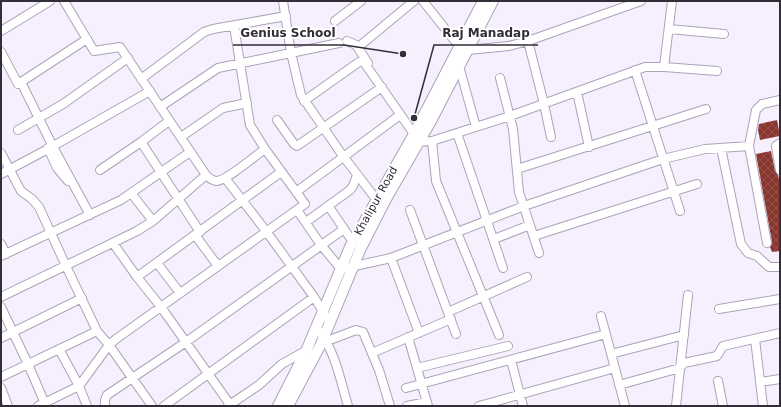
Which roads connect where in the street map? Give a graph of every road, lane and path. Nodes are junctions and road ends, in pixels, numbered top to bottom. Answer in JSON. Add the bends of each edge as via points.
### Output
{"nodes":[{"id":1,"x":50,"y":1,"type":"edge"},
{"id":2,"x":64,"y":1,"type":"edge"},
{"id":3,"x":283,"y":1,"type":"edge"},
{"id":4,"x":361,"y":1,"type":"edge"},
{"id":5,"x":414,"y":1,"type":"edge"},
{"id":6,"x":423,"y":1,"type":"edge"},
{"id":7,"x":483,"y":1,"type":"edge"},
{"id":8,"x":493,"y":1,"type":"edge"},
{"id":9,"x":641,"y":1,"type":"edge"},
{"id":10,"x":672,"y":1,"type":"edge"},
{"id":11,"x":286,"y":16,"type":"junction"},
{"id":12,"x":335,"y":21,"type":"dead end"},
{"id":13,"x":234,"y":26,"type":"junction"},
{"id":14,"x":669,"y":29,"type":"junction"},
{"id":15,"x":1,"y":31,"type":"edge"},
{"id":16,"x":724,"y":34,"type":"dead end"},
{"id":17,"x":87,"y":39,"type":"junction"},
{"id":18,"x":528,"y":41,"type":"junction"},
{"id":19,"x":362,"y":44,"type":"dead end"},
{"id":20,"x":464,"y":48,"type":"junction"},
{"id":21,"x":1,"y":52,"type":"edge"},
{"id":22,"x":292,"y":53,"type":"junction"},
{"id":23,"x":128,"y":58,"type":"junction"},
{"id":24,"x":240,"y":64,"type":"junction"},
{"id":25,"x":459,"y":66,"type":"junction"},
{"id":26,"x":664,"y":67,"type":"junction"},
{"id":27,"x":635,"y":70,"type":"junction"},
{"id":28,"x":717,"y":71,"type":"dead end"},
{"id":29,"x":500,"y":78,"type":"dead end"},
{"id":30,"x":142,"y":79,"type":"junction"},
{"id":31,"x":21,"y":82,"type":"junction"},
{"id":32,"x":382,"y":87,"type":"junction"},
{"id":33,"x":150,"y":92,"type":"junction"},
{"id":34,"x":576,"y":92,"type":"junction"},
{"id":35,"x":780,"y":100,"type":"edge"},
{"id":36,"x":304,"y":101,"type":"junction"},
{"id":37,"x":247,"y":103,"type":"junction"},
{"id":38,"x":544,"y":104,"type":"junction"},
{"id":39,"x":160,"y":106,"type":"junction"},
{"id":40,"x":706,"y":109,"type":"dead end"},
{"id":41,"x":400,"y":115,"type":"junction"},
{"id":42,"x":510,"y":116,"type":"junction"},
{"id":43,"x":36,"y":120,"type":"junction"},
{"id":44,"x":277,"y":120,"type":"dead end"},
{"id":45,"x":169,"y":121,"type":"junction"},
{"id":46,"x":653,"y":126,"type":"junction"},
{"id":47,"x":476,"y":127,"type":"junction"},
{"id":48,"x":323,"y":128,"type":"junction"},
{"id":49,"x":18,"y":130,"type":"dead end"},
{"id":50,"x":457,"y":132,"type":"junction"},
{"id":51,"x":180,"y":137,"type":"junction"},
{"id":52,"x":415,"y":137,"type":"junction"},
{"id":53,"x":551,"y":137,"type":"dead end"},
{"id":54,"x":432,"y":141,"type":"junction"},
{"id":55,"x":141,"y":142,"type":"junction"},
{"id":56,"x":780,"y":143,"type":"edge"},
{"id":57,"x":589,"y":146,"type":"junction"},
{"id":58,"x":750,"y":146,"type":"junction"},
{"id":59,"x":50,"y":148,"type":"junction"},
{"id":60,"x":721,"y":148,"type":"junction"},
{"id":61,"x":265,"y":149,"type":"junction"},
{"id":62,"x":190,"y":152,"type":"junction"},
{"id":63,"x":1,"y":153,"type":"edge"},
{"id":64,"x":343,"y":156,"type":"junction"},
{"id":65,"x":663,"y":159,"type":"junction"},
{"id":66,"x":517,"y":169,"type":"junction"},
{"id":67,"x":10,"y":170,"type":"junction"},
{"id":68,"x":100,"y":170,"type":"dead end"},
{"id":69,"x":780,"y":170,"type":"edge"},
{"id":70,"x":281,"y":172,"type":"junction"},
{"id":71,"x":160,"y":173,"type":"junction"},
{"id":72,"x":1,"y":174,"type":"edge"},
{"id":73,"x":357,"y":175,"type":"junction"},
{"id":74,"x":206,"y":176,"type":"junction"},
{"id":75,"x":224,"y":178,"type":"junction"},
{"id":76,"x":697,"y":184,"type":"dead end"},
{"id":77,"x":674,"y":191,"type":"junction"},
{"id":78,"x":296,"y":192,"type":"junction"},
{"id":79,"x":131,"y":193,"type":"junction"},
{"id":80,"x":178,"y":200,"type":"junction"},
{"id":81,"x":243,"y":201,"type":"junction"},
{"id":82,"x":379,"y":203,"type":"junction"},
{"id":83,"x":329,"y":206,"type":"junction"},
{"id":84,"x":524,"y":206,"type":"junction"},
{"id":85,"x":297,"y":210,"type":"junction"},
{"id":86,"x":410,"y":210,"type":"dead end"},
{"id":87,"x":680,"y":211,"type":"dead end"},
{"id":88,"x":89,"y":215,"type":"junction"},
{"id":89,"x":153,"y":221,"type":"junction"},
{"id":90,"x":487,"y":221,"type":"junction"},
{"id":91,"x":306,"y":222,"type":"junction"},
{"id":92,"x":530,"y":225,"type":"junction"},
{"id":93,"x":344,"y":229,"type":"junction"},
{"id":94,"x":266,"y":231,"type":"junction"},
{"id":95,"x":51,"y":233,"type":"junction"},
{"id":96,"x":456,"y":233,"type":"junction"},
{"id":97,"x":198,"y":234,"type":"junction"},
{"id":98,"x":534,"y":236,"type":"junction"},
{"id":99,"x":494,"y":239,"type":"junction"},
{"id":100,"x":353,"y":242,"type":"junction"},
{"id":101,"x":113,"y":243,"type":"junction"},
{"id":102,"x":767,"y":243,"type":"dead end"},
{"id":103,"x":1,"y":244,"type":"edge"},
{"id":104,"x":321,"y":245,"type":"junction"},
{"id":105,"x":424,"y":246,"type":"junction"},
{"id":106,"x":539,"y":253,"type":"dead end"},
{"id":107,"x":4,"y":255,"type":"edge"},
{"id":108,"x":391,"y":258,"type":"junction"},
{"id":109,"x":157,"y":263,"type":"junction"},
{"id":110,"x":66,"y":266,"type":"junction"},
{"id":111,"x":218,"y":266,"type":"junction"},
{"id":112,"x":291,"y":266,"type":"junction"},
{"id":113,"x":352,"y":267,"type":"junction"},
{"id":114,"x":780,"y":267,"type":"edge"},
{"id":115,"x":503,"y":268,"type":"dead end"},
{"id":116,"x":341,"y":269,"type":"junction"},
{"id":117,"x":138,"y":277,"type":"junction"},
{"id":118,"x":527,"y":277,"type":"dead end"},
{"id":119,"x":180,"y":293,"type":"junction"},
{"id":120,"x":688,"y":295,"type":"dead end"},
{"id":121,"x":483,"y":296,"type":"junction"},
{"id":122,"x":1,"y":297,"type":"edge"},
{"id":123,"x":314,"y":297,"type":"junction"},
{"id":124,"x":82,"y":298,"type":"junction"},
{"id":125,"x":780,"y":299,"type":"edge"},
{"id":126,"x":1,"y":307,"type":"edge"},
{"id":127,"x":161,"y":307,"type":"junction"},
{"id":128,"x":719,"y":309,"type":"dead end"},
{"id":129,"x":323,"y":311,"type":"junction"},
{"id":130,"x":450,"y":315,"type":"junction"},
{"id":131,"x":601,"y":316,"type":"dead end"},
{"id":132,"x":330,"y":323,"type":"junction"},
{"id":133,"x":316,"y":327,"type":"junction"},
{"id":134,"x":97,"y":331,"type":"junction"},
{"id":135,"x":13,"y":332,"type":"junction"},
{"id":136,"x":419,"y":333,"type":"junction"},
{"id":137,"x":780,"y":333,"type":"edge"},
{"id":138,"x":456,"y":334,"type":"dead end"},
{"id":139,"x":606,"y":334,"type":"junction"},
{"id":140,"x":684,"y":335,"type":"junction"},
{"id":141,"x":499,"y":336,"type":"dead end"},
{"id":142,"x":408,"y":337,"type":"junction"},
{"id":143,"x":1,"y":338,"type":"edge"},
{"id":144,"x":325,"y":339,"type":"junction"},
{"id":145,"x":755,"y":339,"type":"junction"},
{"id":146,"x":186,"y":342,"type":"junction"},
{"id":147,"x":108,"y":345,"type":"junction"},
{"id":148,"x":508,"y":346,"type":"dead end"},
{"id":149,"x":59,"y":349,"type":"junction"},
{"id":150,"x":307,"y":350,"type":"junction"},
{"id":151,"x":372,"y":353,"type":"junction"},
{"id":152,"x":611,"y":354,"type":"junction"},
{"id":153,"x":511,"y":360,"type":"junction"},
{"id":154,"x":28,"y":364,"type":"junction"},
{"id":155,"x":417,"y":368,"type":"junction"},
{"id":156,"x":615,"y":368,"type":"junction"},
{"id":157,"x":680,"y":368,"type":"junction"},
{"id":158,"x":209,"y":374,"type":"junction"},
{"id":159,"x":1,"y":377,"type":"edge"},
{"id":160,"x":133,"y":378,"type":"junction"},
{"id":161,"x":780,"y":379,"type":"edge"},
{"id":162,"x":718,"y":381,"type":"dead end"},
{"id":163,"x":760,"y":382,"type":"junction"},
{"id":164,"x":422,"y":384,"type":"junction"},
{"id":165,"x":619,"y":385,"type":"junction"},
{"id":166,"x":79,"y":386,"type":"junction"},
{"id":167,"x":1,"y":388,"type":"edge"},
{"id":168,"x":406,"y":388,"type":"dead end"},
{"id":169,"x":520,"y":395,"type":"junction"},
{"id":170,"x":427,"y":404,"type":"edge"},
{"id":171,"x":43,"y":405,"type":"edge"},
{"id":172,"x":230,"y":405,"type":"edge"},
{"id":173,"x":8,"y":406,"type":"edge"},
{"id":174,"x":87,"y":406,"type":"edge"},
{"id":175,"x":105,"y":406,"type":"edge"},
{"id":176,"x":152,"y":406,"type":"edge"},
{"id":177,"x":164,"y":406,"type":"edge"},
{"id":178,"x":278,"y":406,"type":"edge"},
{"id":179,"x":288,"y":406,"type":"edge"},
{"id":180,"x":348,"y":406,"type":"edge"},
{"id":181,"x":390,"y":406,"type":"edge"},
{"id":182,"x":407,"y":406,"type":"edge"},
{"id":183,"x":479,"y":406,"type":"edge"},
{"id":184,"x":523,"y":406,"type":"edge"},
{"id":185,"x":625,"y":406,"type":"edge"},
{"id":186,"x":676,"y":406,"type":"edge"},
{"id":187,"x":723,"y":406,"type":"edge"},
{"id":188,"x":763,"y":406,"type":"edge"}],
"edges":[{"from":1,"to":15,"type":"street"},
{"from":2,"to":17,"type":"street"},
{"from":3,"to":11,"type":"street"},
{"from":4,"to":12,"type":"street"},
{"from":5,"to":19,"type":"street"},
{"from":6,"to":20,"type":"street"},
{"from":7,"to":20,"type":"street","name":"Khalipur Road"},
{"from":8,"to":20,"type":"street","name":"Khalipur Road"},
{"from":9,"to":18,"type":"street"},
{"from":10,"to":14,"type":"street"},
{"from":11,"to":13,"type":"street"},
{"from":11,"to":22,"type":"street"},
{"from":13,"to":24,"type":"street"},
{"from":13,"to":30,"type":"street","via":[[204,32]]},
{"from":14,"to":16,"type":"street"},
{"from":14,"to":26,"type":"street"},
{"from":17,"to":23,"type":"street","via":[[94,51],[120,47]]},
{"from":17,"to":31,"type":"street"},
{"from":18,"to":20,"type":"street","via":[[509,46]]},
{"from":18,"to":38,"type":"street"},
{"from":20,"to":25,"type":"street","name":"Khalipur Road"},
{"from":20,"to":52,"type":"street","name":"Khalipur Road"},
{"from":21,"to":31,"type":"street","via":[[18,84]]},
{"from":22,"to":24,"type":"street"},
{"from":22,"to":36,"type":"street"},
{"from":22,"to":52,"type":"street","via":[[343,42],[356,46]]},
{"from":23,"to":30,"type":"street"},
{"from":23,"to":43,"type":"street"},
{"from":24,"to":37,"type":"street"},
{"from":24,"to":39,"type":"street","via":[[218,68]]},
{"from":25,"to":47,"type":"street"},
{"from":25,"to":52,"type":"street","name":"Khalipur Road"},
{"from":26,"to":27,"type":"street"},
{"from":26,"to":28,"type":"street"},
{"from":27,"to":34,"type":"street"},
{"from":27,"to":46,"type":"street"},
{"from":29,"to":42,"type":"street"},
{"from":30,"to":33,"type":"street"},
{"from":31,"to":43,"type":"street"},
{"from":32,"to":36,"type":"street","via":[[365,62],[361,61]]},
{"from":32,"to":41,"type":"street"},
{"from":32,"to":48,"type":"street"},
{"from":33,"to":39,"type":"street"},
{"from":33,"to":59,"type":"street"},
{"from":34,"to":38,"type":"street"},
{"from":34,"to":57,"type":"street"},
{"from":35,"to":58,"type":"street","via":[[762,104],[756,110]]},
{"from":36,"to":48,"type":"street"},
{"from":37,"to":51,"type":"street","via":[[223,108]]},
{"from":37,"to":61,"type":"street","via":[[250,125]]},
{"from":38,"to":42,"type":"street"},
{"from":38,"to":53,"type":"street"},
{"from":39,"to":45,"type":"street"},
{"from":40,"to":46,"type":"street"},
{"from":41,"to":52,"type":"street"},
{"from":41,"to":64,"type":"street"},
{"from":42,"to":47,"type":"street"},
{"from":42,"to":66,"type":"street"},
{"from":43,"to":49,"type":"street"},
{"from":43,"to":59,"type":"street"},
{"from":44,"to":48,"type":"street","via":[[296,146]]},
{"from":45,"to":51,"type":"street"},
{"from":45,"to":55,"type":"street"},
{"from":46,"to":57,"type":"street"},
{"from":46,"to":65,"type":"street"},
{"from":47,"to":50,"type":"street"},
{"from":48,"to":64,"type":"street"},
{"from":50,"to":54,"type":"street"},
{"from":50,"to":90,"type":"street"},
{"from":51,"to":62,"type":"street"},
{"from":52,"to":54,"type":"street"},
{"from":52,"to":82,"type":"street","name":"Khalipur Road"},
{"from":54,"to":96,"type":"street","via":[[436,181]]},
{"from":55,"to":68,"type":"street"},
{"from":55,"to":71,"type":"street"},
{"from":56,"to":69,"type":"street","via":[[776,146]]},
{"from":57,"to":66,"type":"street"},
{"from":58,"to":60,"type":"street"},
{"from":58,"to":102,"type":"street"},
{"from":59,"to":67,"type":"street"},
{"from":59,"to":88,"type":"street","via":[[57,168],[74,188]]},
{"from":60,"to":65,"type":"street"},
{"from":60,"to":114,"type":"street","via":[[741,244],[748,253],[757,256],[769,267]]},
{"from":61,"to":70,"type":"street"},
{"from":61,"to":75,"type":"street"},
{"from":62,"to":71,"type":"street"},
{"from":62,"to":74,"type":"street"},
{"from":63,"to":67,"type":"street"},
{"from":64,"to":73,"type":"street"},
{"from":64,"to":78,"type":"street"},
{"from":65,"to":77,"type":"street"},
{"from":65,"to":84,"type":"street"},
{"from":66,"to":84,"type":"street","via":[[517,183]]},
{"from":67,"to":72,"type":"street"},
{"from":67,"to":95,"type":"street","via":[[21,191],[39,207]]},
{"from":70,"to":78,"type":"street"},
{"from":70,"to":81,"type":"street"},
{"from":71,"to":79,"type":"street"},
{"from":71,"to":80,"type":"street"},
{"from":73,"to":82,"type":"street"},
{"from":73,"to":83,"type":"street","via":[[350,190]]},
{"from":74,"to":75,"type":"street","via":[[216,181]]},
{"from":74,"to":80,"type":"street"},
{"from":75,"to":81,"type":"street"},
{"from":76,"to":77,"type":"street"},
{"from":77,"to":87,"type":"street"},
{"from":77,"to":98,"type":"street"},
{"from":78,"to":85,"type":"street","via":[[305,204]]},
{"from":79,"to":88,"type":"street"},
{"from":79,"to":89,"type":"street"},
{"from":80,"to":89,"type":"street"},
{"from":80,"to":97,"type":"street"},
{"from":81,"to":94,"type":"street"},
{"from":81,"to":97,"type":"street"},
{"from":82,"to":100,"type":"street","name":"Khalipur Road"},
{"from":82,"to":113,"type":"street","name":"Khalipur Road"},
{"from":83,"to":91,"type":"street"},
{"from":83,"to":93,"type":"street"},
{"from":84,"to":90,"type":"street"},
{"from":84,"to":92,"type":"street"},
{"from":85,"to":91,"type":"street"},
{"from":85,"to":94,"type":"street"},
{"from":86,"to":105,"type":"street"},
{"from":88,"to":95,"type":"street"},
{"from":89,"to":101,"type":"street"},
{"from":90,"to":96,"type":"street"},
{"from":90,"to":99,"type":"street"},
{"from":91,"to":104,"type":"street"},
{"from":92,"to":98,"type":"street"},
{"from":92,"to":99,"type":"street"},
{"from":93,"to":100,"type":"street"},
{"from":93,"to":104,"type":"street"},
{"from":94,"to":111,"type":"street"},
{"from":94,"to":112,"type":"street"},
{"from":95,"to":107,"type":"street"},
{"from":95,"to":110,"type":"street"},
{"from":96,"to":105,"type":"street"},
{"from":96,"to":121,"type":"street"},
{"from":97,"to":109,"type":"street"},
{"from":97,"to":111,"type":"street"},
{"from":98,"to":106,"type":"street"},
{"from":99,"to":115,"type":"street"},
{"from":100,"to":116,"type":"street","name":"Khalipur Road"},
{"from":101,"to":110,"type":"street"},
{"from":101,"to":117,"type":"street"},
{"from":103,"to":107,"type":"street"},
{"from":104,"to":112,"type":"street"},
{"from":104,"to":116,"type":"street"},
{"from":105,"to":108,"type":"street"},
{"from":105,"to":130,"type":"street"},
{"from":108,"to":113,"type":"street"},
{"from":108,"to":136,"type":"street"},
{"from":109,"to":117,"type":"street"},
{"from":109,"to":119,"type":"street"},
{"from":110,"to":122,"type":"street"},
{"from":110,"to":124,"type":"street"},
{"from":111,"to":119,"type":"street"},
{"from":112,"to":123,"type":"street"},
{"from":112,"to":146,"type":"street"},
{"from":113,"to":116,"type":"street"},
{"from":113,"to":132,"type":"street","name":"Khalipur Road"},
{"from":116,"to":129,"type":"street","name":"Khalipur Road"},
{"from":117,"to":127,"type":"street"},
{"from":118,"to":121,"type":"street"},
{"from":119,"to":127,"type":"street"},
{"from":120,"to":140,"type":"street"},
{"from":121,"to":130,"type":"street"},
{"from":121,"to":141,"type":"street"},
{"from":123,"to":129,"type":"street"},
{"from":123,"to":158,"type":"street"},
{"from":124,"to":134,"type":"street"},
{"from":124,"to":135,"type":"street"},
{"from":125,"to":128,"type":"street"},
{"from":126,"to":135,"type":"street"},
{"from":127,"to":146,"type":"street"},
{"from":127,"to":147,"type":"street"},
{"from":129,"to":132,"type":"street"},
{"from":129,"to":133,"type":"street","name":"Khalipur Road"},
{"from":130,"to":136,"type":"street"},
{"from":130,"to":138,"type":"street"},
{"from":131,"to":139,"type":"street"},
{"from":132,"to":144,"type":"street","name":"Khalipur Road"},
{"from":133,"to":144,"type":"street"},
{"from":133,"to":150,"type":"street","name":"Khalipur Road"},
{"from":134,"to":147,"type":"street"},
{"from":134,"to":149,"type":"street"},
{"from":135,"to":143,"type":"street"},
{"from":135,"to":154,"type":"street"},
{"from":136,"to":142,"type":"street"},
{"from":137,"to":145,"type":"street"},
{"from":139,"to":152,"type":"street"},
{"from":139,"to":153,"type":"street"},
{"from":140,"to":152,"type":"street"},
{"from":140,"to":157,"type":"street"},
{"from":142,"to":151,"type":"street"},
{"from":142,"to":155,"type":"street"},
{"from":144,"to":151,"type":"street","via":[[361,330]]},
{"from":144,"to":179,"type":"street","name":"Khalipur Road"},
{"from":144,"to":180,"type":"street"},
{"from":145,"to":157,"type":"street","via":[[723,346],[717,356],[684,363]]},
{"from":145,"to":163,"type":"street"},
{"from":146,"to":158,"type":"street"},
{"from":146,"to":160,"type":"street"},
{"from":147,"to":160,"type":"street"},
{"from":147,"to":166,"type":"street"},
{"from":148,"to":155,"type":"street"},
{"from":149,"to":154,"type":"street"},
{"from":149,"to":166,"type":"street"},
{"from":150,"to":172,"type":"street","via":[[282,364],[259,385]]},
{"from":150,"to":178,"type":"street","name":"Khalipur Road"},
{"from":151,"to":181,"type":"street"},
{"from":152,"to":156,"type":"street"},
{"from":153,"to":164,"type":"street"},
{"from":153,"to":169,"type":"street"},
{"from":154,"to":159,"type":"street"},
{"from":154,"to":171,"type":"street"},
{"from":155,"to":164,"type":"street"},
{"from":156,"to":165,"type":"street"},
{"from":156,"to":169,"type":"street"},
{"from":157,"to":165,"type":"street"},
{"from":157,"to":186,"type":"street"},
{"from":158,"to":172,"type":"street"},
{"from":158,"to":177,"type":"street"},
{"from":160,"to":175,"type":"street","via":[[107,395]]},
{"from":160,"to":176,"type":"street"},
{"from":161,"to":163,"type":"street"},
{"from":162,"to":187,"type":"street"},
{"from":163,"to":188,"type":"street"},
{"from":164,"to":168,"type":"street"},
{"from":164,"to":170,"type":"street"},
{"from":165,"to":185,"type":"street"},
{"from":166,"to":171,"type":"street"},
{"from":166,"to":174,"type":"street"},
{"from":167,"to":173,"type":"street"},
{"from":169,"to":183,"type":"street"},
{"from":169,"to":184,"type":"street"},
{"from":170,"to":182,"type":"street"}]}
